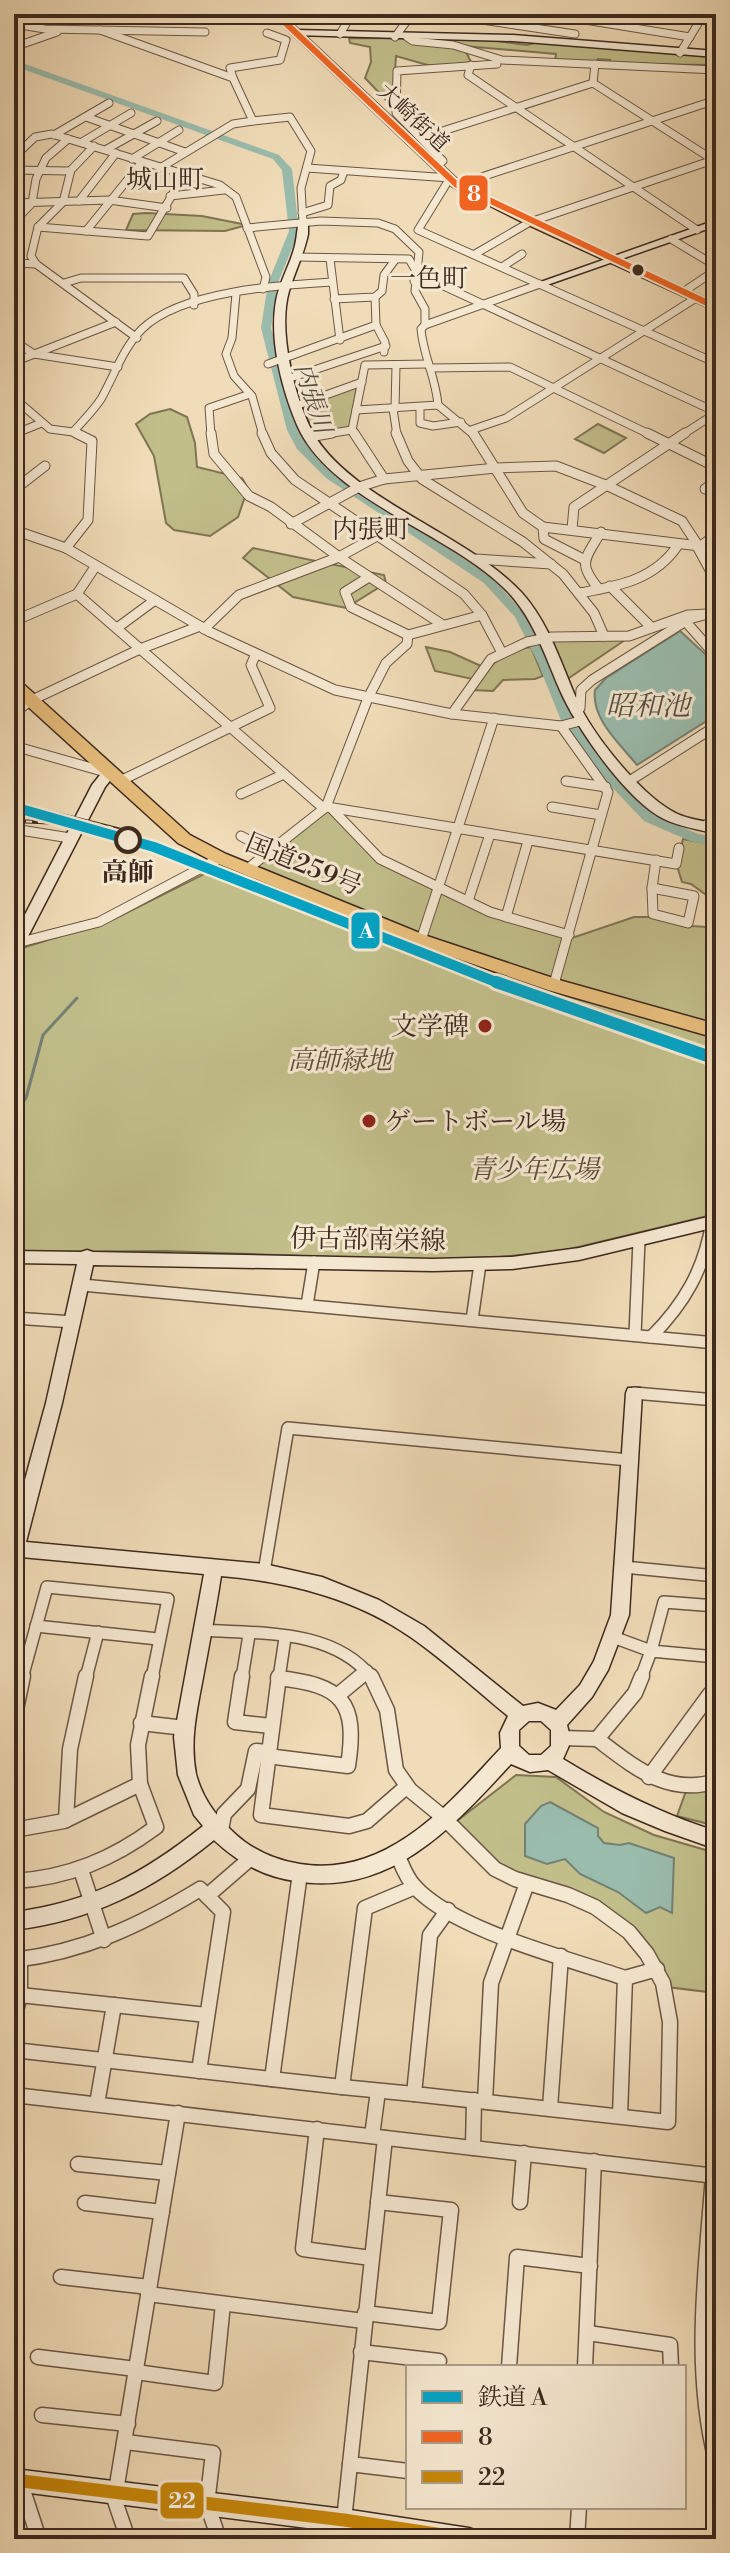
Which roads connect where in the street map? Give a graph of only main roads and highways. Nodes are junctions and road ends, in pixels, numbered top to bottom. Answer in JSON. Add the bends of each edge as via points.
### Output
{"nodes":[{"id":1,"x":286,"y":17,"type":"edge"},
{"id":2,"x":716,"y":307,"type":"edge"},
{"id":3,"x":14,"y":685,"type":"edge"},
{"id":4,"x":716,"y":1031,"type":"edge"}],
"edges":[{"from":1,"to":2,"type":"main road","name":"大崎街道","via":[[296,33],[453,182]]},
{"from":3,"to":4,"type":"highway","name":"国道259号","via":[[184,839],[220,858],[421,940]]}]}
